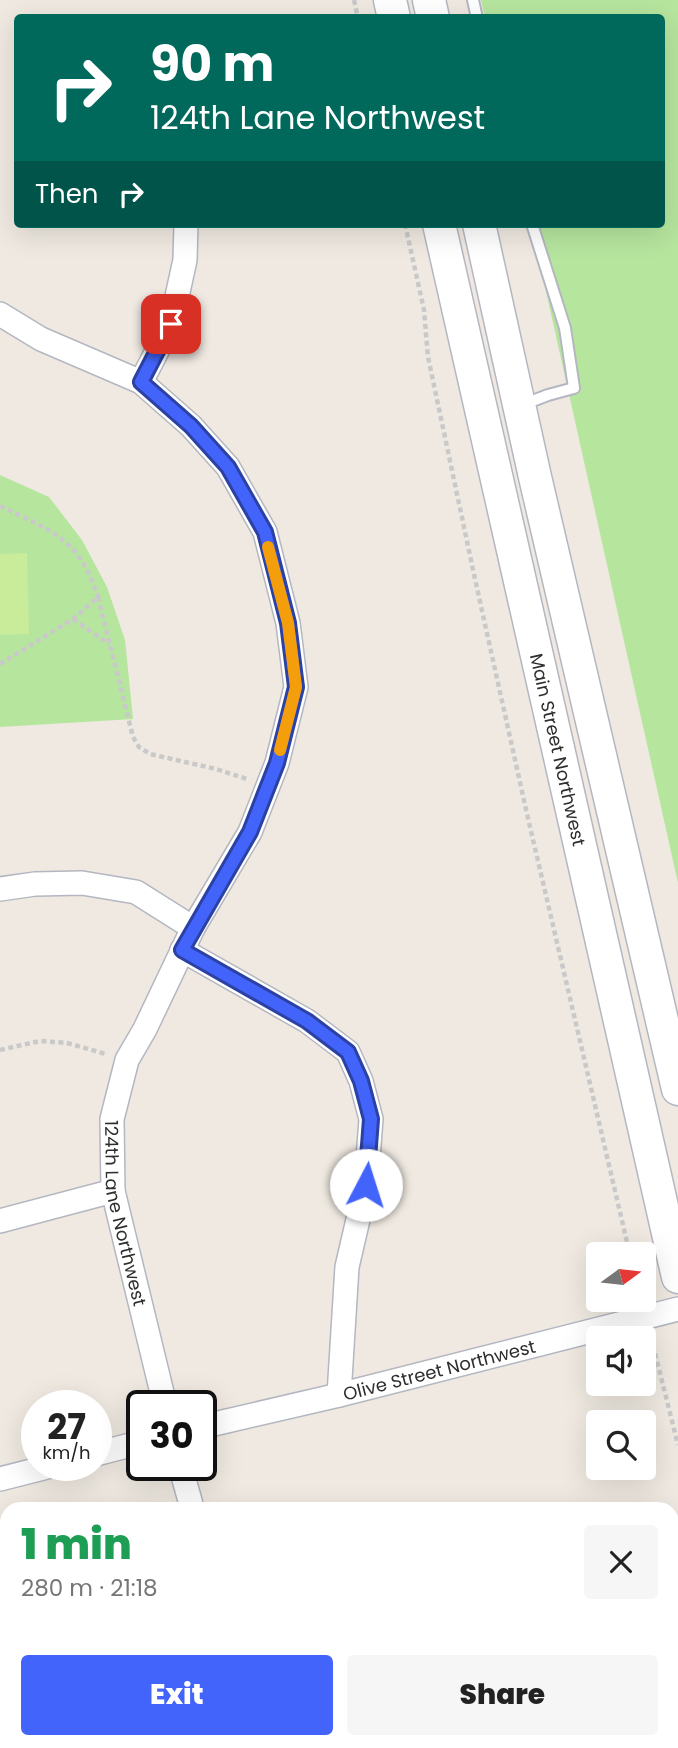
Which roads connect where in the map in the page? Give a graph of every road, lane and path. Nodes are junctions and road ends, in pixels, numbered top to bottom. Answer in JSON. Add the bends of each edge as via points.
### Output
{"nodes":[{"id":1,"x":186,"y":228,"type":"edge"},
{"id":2,"x":405,"y":228,"type":"edge"},
{"id":3,"x":440,"y":228,"type":"edge"},
{"id":4,"x":480,"y":228,"type":"edge"},
{"id":5,"x":533,"y":228,"type":"edge"},
{"id":6,"x":0,"y":314,"type":"edge"},
{"id":7,"x":141,"y":382,"type":"junction"},
{"id":8,"x":520,"y":406,"type":"junction"},
{"id":9,"x":0,"y":506,"type":"edge"},
{"id":10,"x":98,"y":597,"type":"junction"},
{"id":11,"x":73,"y":619,"type":"junction"},
{"id":12,"x":109,"y":644,"type":"junction"},
{"id":13,"x":0,"y":664,"type":"edge"},
{"id":14,"x":268,"y":786,"type":"junction"},
{"id":15,"x":0,"y":889,"type":"edge"},
{"id":16,"x":193,"y":928,"type":"junction"},
{"id":17,"x":182,"y":950,"type":"junction"},
{"id":18,"x":0,"y":1050,"type":"edge"},
{"id":19,"x":127,"y":1060,"type":"junction"},
{"id":20,"x":678,"y":1090,"type":"edge"},
{"id":21,"x":113,"y":1191,"type":"junction"},
{"id":22,"x":0,"y":1221,"type":"edge"},
{"id":23,"x":627,"y":1242,"type":"edge"},
{"id":24,"x":678,"y":1277,"type":"edge"},
{"id":25,"x":678,"y":1309,"type":"edge"},
{"id":26,"x":656,"y":1357,"type":"edge"},
{"id":27,"x":161,"y":1390,"type":"edge"},
{"id":28,"x":339,"y":1395,"type":"junction"},
{"id":29,"x":217,"y":1423,"type":"edge"},
{"id":30,"x":678,"y":1445,"type":"edge"},
{"id":31,"x":21,"y":1474,"type":"edge"},
{"id":32,"x":0,"y":1479,"type":"edge"},
{"id":33,"x":184,"y":1481,"type":"edge"},
{"id":34,"x":190,"y":1502,"type":"edge"}],
"edges":[{"from":1,"to":7,"type":"street","via":[[185,260],[171,324]]},
{"from":2,"to":23,"type":"path","via":[[475,579]]},
{"from":3,"to":24,"type":"main road","name":"Main Street Northwest"},
{"from":4,"to":8,"type":"main road"},
{"from":5,"to":8,"type":"lane","via":[[565,328],[574,388]]},
{"from":6,"to":7,"type":"street","name":"124th Lane Northwest","via":[[41,339]]},
{"from":7,"to":14,"type":"street","name":"124th Lane Northwest","via":[[228,467],[265,532],[288,623],[296,687]]},
{"from":8,"to":20,"type":"main road"},
{"from":9,"to":10,"type":"path","via":[[65,539],[81,558]]},
{"from":10,"to":11,"type":"path"},
{"from":10,"to":12,"type":"path"},
{"from":11,"to":12,"type":"path"},
{"from":11,"to":13,"type":"path"},
{"from":12,"to":14,"type":"path","via":[[139,747],[150,754]]},
{"from":14,"to":16,"type":"street","name":"124th Lane Northwest","via":[[250,832]]},
{"from":15,"to":16,"type":"street","via":[[82,883],[136,892]]},
{"from":16,"to":17,"type":"street","name":"124th Lane Northwest"},
{"from":17,"to":19,"type":"street","name":"124th Lane Northwest"},
{"from":17,"to":28,"type":"street","via":[[307,1021],[348,1052],[361,1081],[371,1119],[366,1185],[346,1267]]},
{"from":18,"to":19,"type":"path","via":[[40,1041],[67,1042]]},
{"from":19,"to":21,"type":"street","name":"124th Lane Northwest","via":[[112,1119]]},
{"from":21,"to":22,"type":"street"},
{"from":21,"to":27,"type":"street","name":"124th Lane Northwest"},
{"from":25,"to":28,"type":"street","name":"Olive Street Northwest"},
{"from":26,"to":30,"type":"path"},
{"from":28,"to":29,"type":"street","name":"Olive Street Northwest"},
{"from":31,"to":32,"type":"street"},
{"from":33,"to":34,"type":"street"}]}
